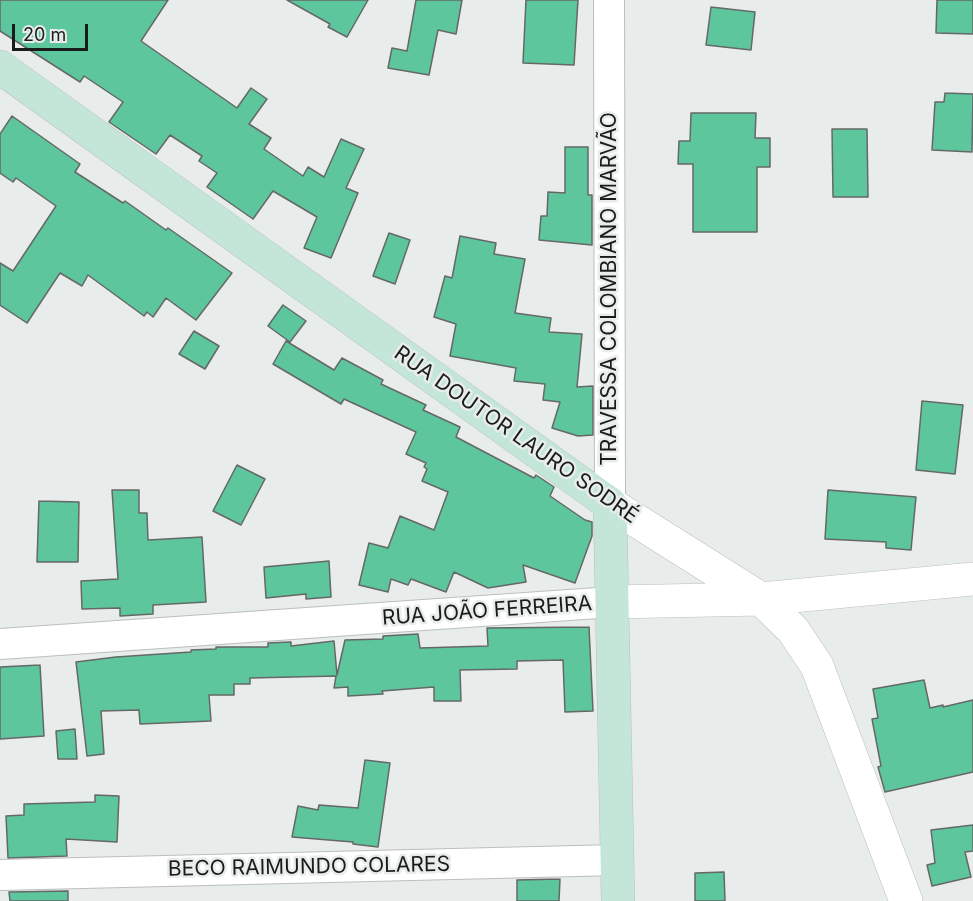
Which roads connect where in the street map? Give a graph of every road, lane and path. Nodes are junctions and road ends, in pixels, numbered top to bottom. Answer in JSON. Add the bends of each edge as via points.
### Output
{"nodes":[{"id":1,"x":609,"y":0,"type":"edge"},
{"id":2,"x":0,"y":67,"type":"edge"},
{"id":3,"x":610,"y":504,"type":"junction"},
{"id":4,"x":973,"y":579,"type":"edge"},
{"id":5,"x":761,"y":599,"type":"junction"},
{"id":6,"x":613,"y":602,"type":"junction"},
{"id":7,"x":0,"y":644,"type":"edge"},
{"id":8,"x":618,"y":860,"type":"junction"},
{"id":9,"x":0,"y":875,"type":"edge"},
{"id":10,"x":618,"y":901,"type":"edge"},
{"id":11,"x":906,"y":901,"type":"edge"}],
"edges":[{"from":1,"to":3,"type":"street","name":"TRAVESSA COLOMBIANO MARVÃO"},
{"from":2,"to":3,"type":"main road","name":"RUA DOUTOR LAURO SODRÉ"},
{"from":3,"to":5,"type":"street","name":"RUA DOUTOR LAURO SODRÉ"},
{"from":3,"to":6,"type":"main road","name":"TRAVESSA COLOMBIANO MARVÃO"},
{"from":4,"to":5,"type":"street","name":"RUA JOÃO FERREIRA"},
{"from":5,"to":6,"type":"street","name":"RUA JOÃO FERREIRA"},
{"from":5,"to":11,"type":"street","name":"RUA DOUTOR LAURO SODRÉ","via":[[793,630],[817,666]]},
{"from":6,"to":7,"type":"street","name":"RUA JOÃO FERREIRA"},
{"from":6,"to":8,"type":"main road","name":"TRAVESSA COLOMBIANO MARVÃO"},
{"from":8,"to":9,"type":"street","name":"BECO RAIMUNDO COLARES"},
{"from":8,"to":10,"type":"main road","name":"TRAVESSA COLOMBIANO MARVÃO"}]}
